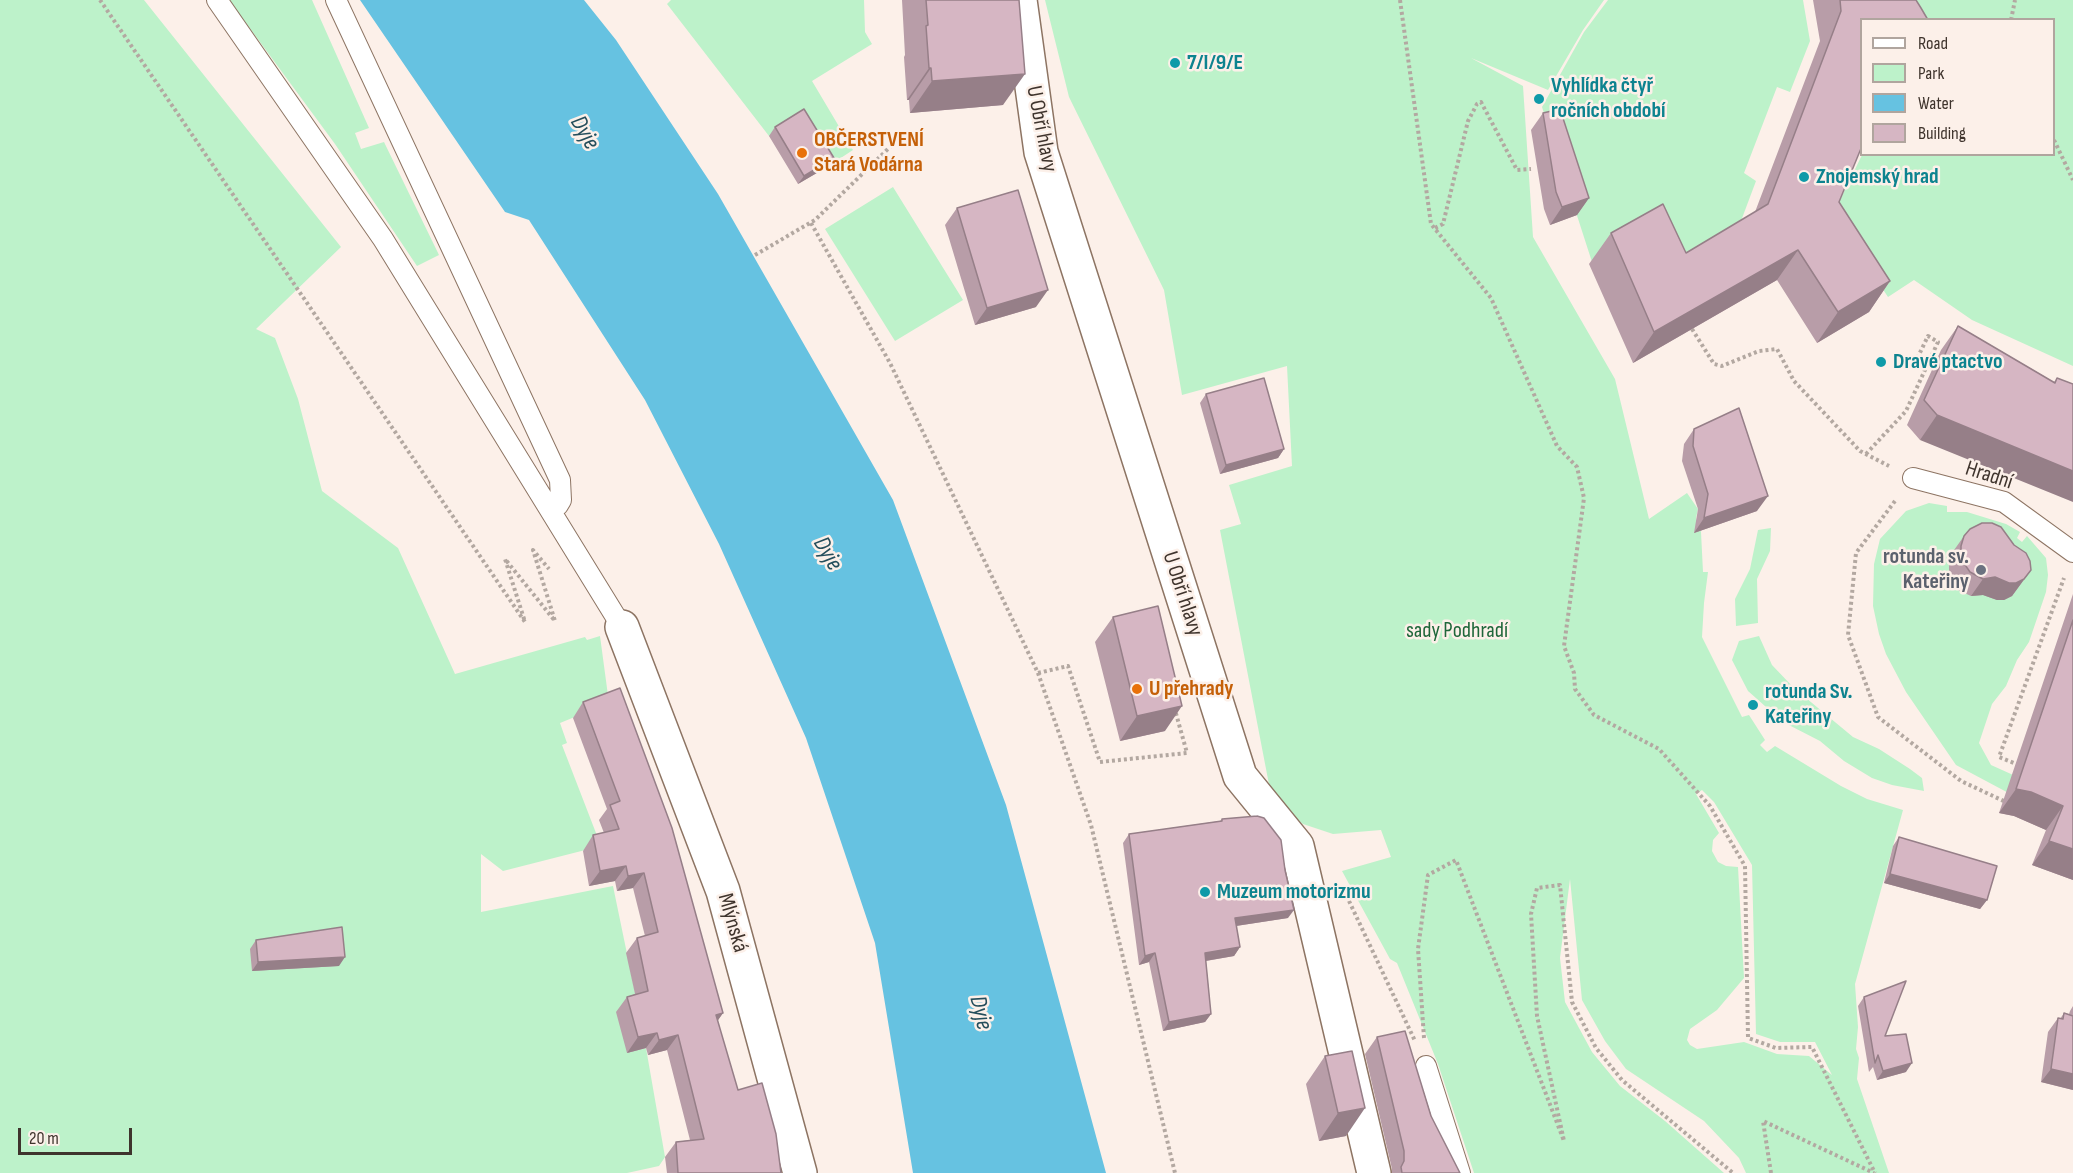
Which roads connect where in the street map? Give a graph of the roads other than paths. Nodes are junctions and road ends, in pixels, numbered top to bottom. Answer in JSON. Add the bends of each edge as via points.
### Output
{"nodes":[{"id":1,"x":217,"y":0,"type":"edge"},
{"id":2,"x":336,"y":0,"type":"edge"},
{"id":3,"x":1020,"y":0,"type":"edge"},
{"id":4,"x":1913,"y":478,"type":"road end"},
{"id":5,"x":551,"y":510,"type":"junction"},
{"id":6,"x":2073,"y":552,"type":"edge"},
{"id":7,"x":622,"y":627,"type":"joint"},
{"id":8,"x":1426,"y":1066,"type":"road end"},
{"id":9,"x":800,"y":1173,"type":"edge"},
{"id":10,"x":1374,"y":1173,"type":"edge"},
{"id":11,"x":1460,"y":1173,"type":"edge"}],
"edges":[{"from":1,"to":5,"type":"lane","via":[[383,239]]},
{"from":2,"to":5,"type":"lane","via":[[560,480],[561,500]]},
{"from":3,"to":10,"type":"street","name":"U Obří hlavy","via":[[1041,152],[1240,776],[1297,846]]},
{"from":4,"to":6,"type":"lane","name":"Hradní","via":[[2004,502]]},
{"from":5,"to":7,"type":"lane"},
{"from":7,"to":9,"type":"street","name":"Mlýnská","via":[[723,891]]},
{"from":8,"to":11,"type":"lane"}]}
